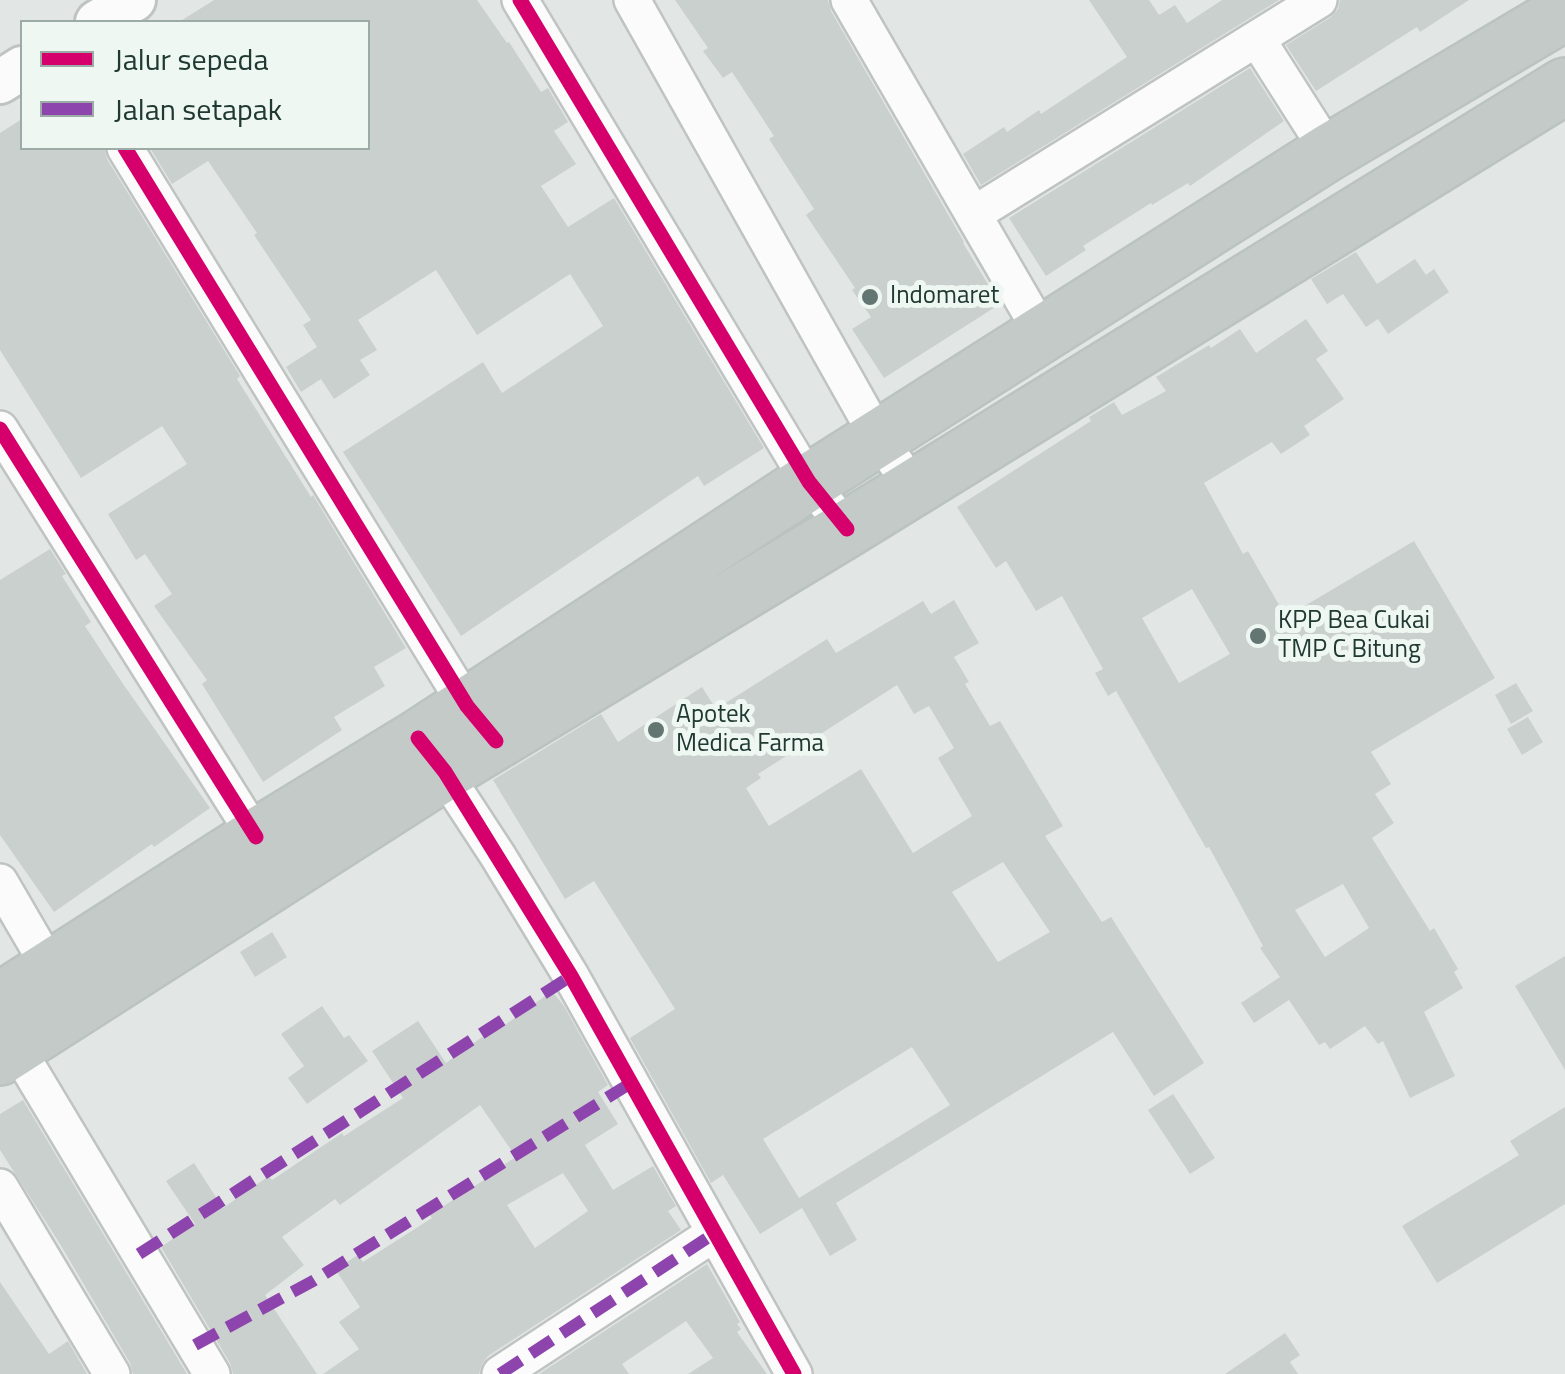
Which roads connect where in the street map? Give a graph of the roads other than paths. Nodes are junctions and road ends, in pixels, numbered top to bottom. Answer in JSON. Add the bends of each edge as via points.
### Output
{"nodes":[{"id":1,"x":134,"y":0,"type":"edge"},
{"id":2,"x":520,"y":0,"type":"edge"},
{"id":3,"x":632,"y":0,"type":"edge"},
{"id":4,"x":849,"y":0,"type":"edge"},
{"id":5,"x":1319,"y":0,"type":"edge"},
{"id":6,"x":1565,"y":12,"type":"edge"},
{"id":7,"x":100,"y":20,"type":"edge"},
{"id":8,"x":1257,"y":39,"type":"junction"},
{"id":9,"x":1565,"y":86,"type":"edge"},
{"id":10,"x":126,"y":150,"type":"edge"},
{"id":11,"x":1328,"y":152,"type":"junction"},
{"id":12,"x":974,"y":214,"type":"junction"},
{"id":13,"x":1044,"y":334,"type":"junction"},
{"id":14,"x":0,"y":430,"type":"edge"},
{"id":15,"x":880,"y":439,"type":"junction"},
{"id":16,"x":808,"y":482,"type":"junction"},
{"id":17,"x":913,"y":487,"type":"junction"},
{"id":18,"x":846,"y":529,"type":"junction"},
{"id":19,"x":481,"y":724,"type":"junction"},
{"id":20,"x":431,"y":755,"type":"junction"},
{"id":21,"x":256,"y":837,"type":"junction"},
{"id":22,"x":0,"y":882,"type":"edge"},
{"id":23,"x":50,"y":968,"type":"junction"},
{"id":24,"x":4,"y":1033,"type":"edge"},
{"id":25,"x":0,"y":1187,"type":"edge"},
{"id":26,"x":715,"y":1233,"type":"junction"},
{"id":27,"x":112,"y":1374,"type":"edge"},
{"id":28,"x":212,"y":1374,"type":"edge"},
{"id":29,"x":500,"y":1374,"type":"edge"},
{"id":30,"x":794,"y":1374,"type":"edge"}],
"edges":[{"from":1,"to":7,"type":"street"},
{"from":2,"to":16,"type":"street"},
{"from":3,"to":15,"type":"street"},
{"from":4,"to":12,"type":"street"},
{"from":5,"to":8,"type":"street"},
{"from":6,"to":11,"type":"highway"},
{"from":8,"to":11,"type":"street"},
{"from":8,"to":12,"type":"street"},
{"from":9,"to":17,"type":"highway"},
{"from":10,"to":19,"type":"street"},
{"from":11,"to":13,"type":"highway"},
{"from":12,"to":13,"type":"street"},
{"from":13,"to":15,"type":"highway"},
{"from":14,"to":21,"type":"street"},
{"from":15,"to":16,"type":"highway"},
{"from":15,"to":17,"type":"street"},
{"from":16,"to":18,"type":"street"},
{"from":16,"to":19,"type":"highway"},
{"from":17,"to":18,"type":"highway"},
{"from":18,"to":19,"type":"highway"},
{"from":19,"to":20,"type":"highway"},
{"from":20,"to":21,"type":"highway"},
{"from":20,"to":24,"type":"highway"},
{"from":20,"to":26,"type":"street","via":[[571,976]]},
{"from":21,"to":23,"type":"highway"},
{"from":22,"to":23,"type":"street"},
{"from":23,"to":24,"type":"highway"},
{"from":24,"to":28,"type":"street"},
{"from":25,"to":27,"type":"street"},
{"from":26,"to":29,"type":"street"},
{"from":26,"to":30,"type":"street"}]}
